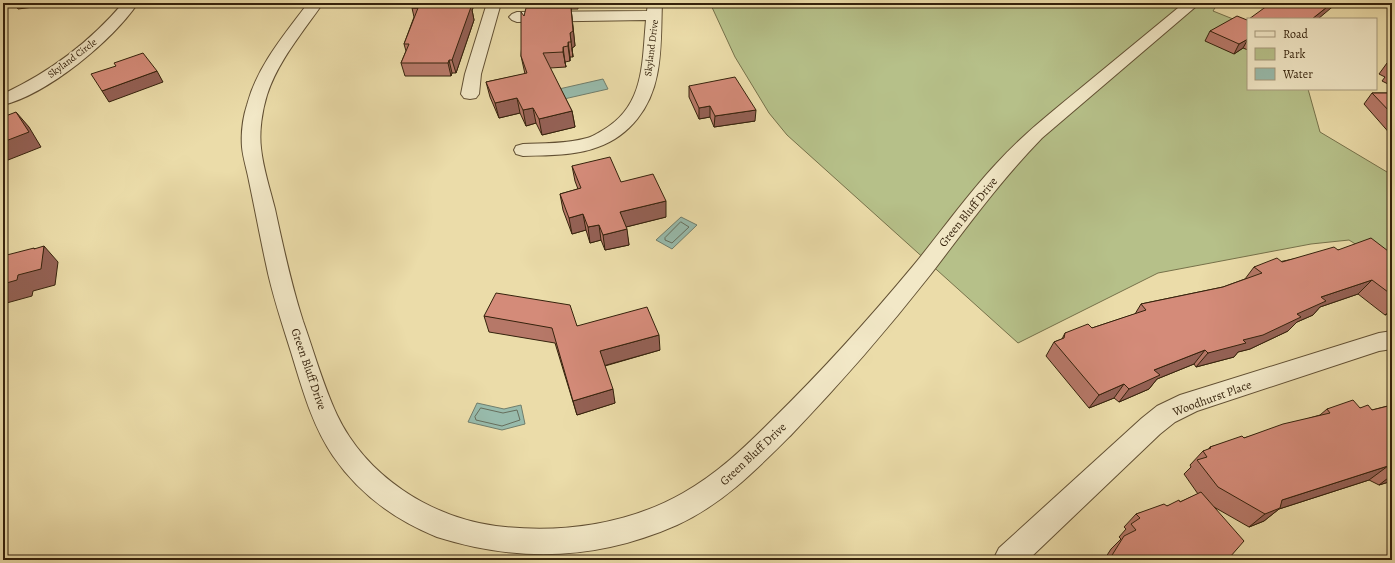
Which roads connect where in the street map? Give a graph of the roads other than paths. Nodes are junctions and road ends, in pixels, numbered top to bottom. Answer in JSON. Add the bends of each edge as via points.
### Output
{"nodes":[{"id":1,"x":131,"y":3,"type":"edge"},
{"id":2,"x":316,"y":3,"type":"edge"},
{"id":3,"x":1193,"y":3,"type":"edge"},
{"id":4,"x":655,"y":9,"type":"edge"},
{"id":5,"x":492,"y":10,"type":"edge"},
{"id":6,"x":470,"y":94,"type":"dead end"},
{"id":7,"x":3,"y":100,"type":"edge"},
{"id":8,"x":522,"y":150,"type":"dead end"},
{"id":9,"x":1392,"y":340,"type":"edge"},
{"id":10,"x":1009,"y":558,"type":"dead end"}],
"edges":[{"from":1,"to":7,"type":"street","name":"Skyland Circle","via":[[89,48],[32,87]]},
{"from":2,"to":3,"type":"street","name":"Green Bluff Drive","via":[[273,65],[261,88],[255,104],[251,146],[283,292],[320,407],[340,446],[356,467],[406,508],[445,527],[464,533],[541,543],[593,538],[646,524],[668,515],[718,487],[810,400],[878,325],[1015,155],[1036,134]]},
{"from":4,"to":5,"type":"street","via":[[514,17]]},
{"from":4,"to":8,"type":"street","name":"Skyland Drive","via":[[649,75],[641,102],[631,117],[593,143],[566,148]]},
{"from":5,"to":6,"type":"street"},
{"from":9,"to":10,"type":"street","name":"Woodhurst Place","via":[[1196,401],[1166,414]]}]}
